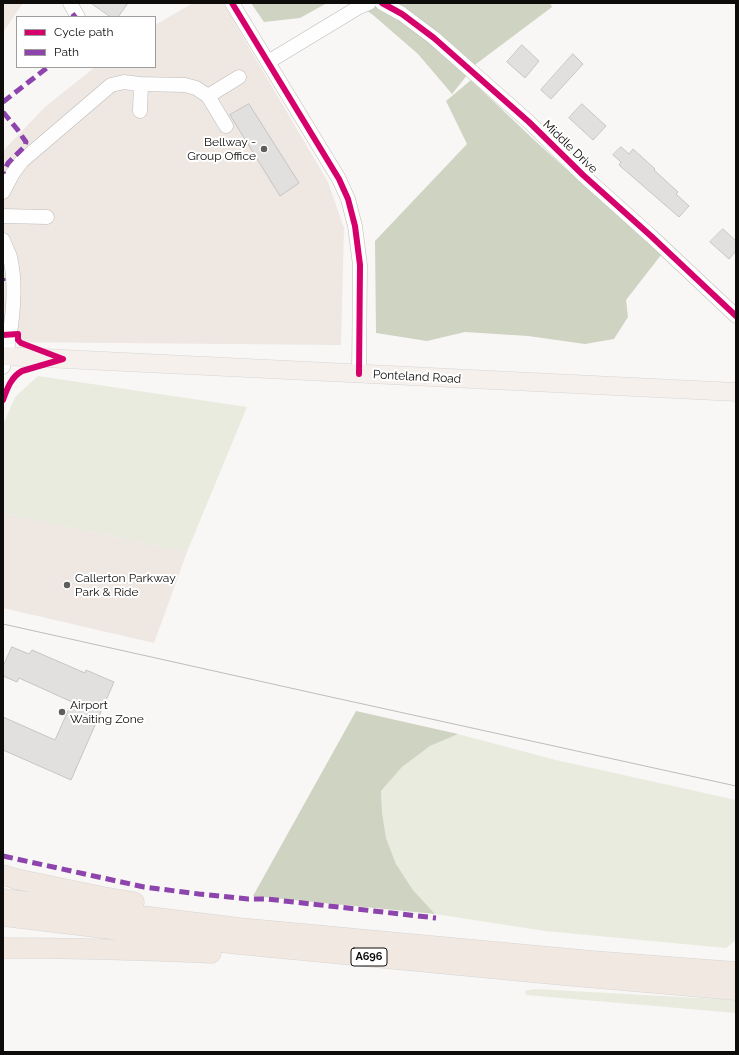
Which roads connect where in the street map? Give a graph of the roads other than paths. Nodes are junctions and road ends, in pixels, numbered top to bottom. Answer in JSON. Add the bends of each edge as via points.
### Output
{"nodes":[{"id":1,"x":232,"y":3,"type":"edge"},
{"id":2,"x":369,"y":3,"type":"edge"},
{"id":3,"x":382,"y":3,"type":"edge"},
{"id":4,"x":268,"y":62,"type":"junction"},
{"id":5,"x":239,"y":77,"type":"dead end"},
{"id":6,"x":141,"y":84,"type":"junction"},
{"id":7,"x":208,"y":96,"type":"junction"},
{"id":8,"x":140,"y":111,"type":"dead end"},
{"id":9,"x":226,"y":126,"type":"dead end"},
{"id":10,"x":3,"y":192,"type":"edge"},
{"id":11,"x":3,"y":216,"type":"edge"},
{"id":12,"x":47,"y":217,"type":"dead end"},
{"id":13,"x":3,"y":240,"type":"edge"},
{"id":14,"x":736,"y":316,"type":"edge"},
{"id":15,"x":4,"y":360,"type":"edge"},
{"id":16,"x":359,"y":374,"type":"junction"},
{"id":17,"x":736,"y":392,"type":"edge"},
{"id":18,"x":3,"y":875,"type":"edge"},
{"id":19,"x":3,"y":899,"type":"edge"},
{"id":20,"x":3,"y":916,"type":"edge"},
{"id":21,"x":373,"y":940,"type":"junction"},
{"id":22,"x":3,"y":948,"type":"edge"},
{"id":23,"x":429,"y":963,"type":"junction"},
{"id":24,"x":736,"y":972,"type":"edge"},
{"id":25,"x":736,"y":990,"type":"edge"}],
"edges":[{"from":1,"to":4,"type":"street"},
{"from":2,"to":4,"type":"street"},
{"from":3,"to":14,"type":"street","name":"Middle Drive","via":[[402,14],[434,38]]},
{"from":4,"to":16,"type":"street","via":[[348,199],[355,226],[360,265]]},
{"from":5,"to":7,"type":"street"},
{"from":6,"to":7,"type":"street","via":[[185,85],[196,88]]},
{"from":6,"to":8,"type":"street"},
{"from":6,"to":10,"type":"street","via":[[124,82],[111,85],[22,161]]},
{"from":7,"to":9,"type":"street"},
{"from":11,"to":12,"type":"street"},
{"from":13,"to":15,"type":"street","via":[[10,257],[13,278],[13,305]]},
{"from":15,"to":16,"type":"main road","name":"Ponteland Road"},
{"from":16,"to":17,"type":"main road","name":"Ponteland Road"},
{"from":18,"to":21,"type":"highway","via":[[103,897]]},
{"from":19,"to":21,"type":"highway","number":"A696","via":[[239,928]]},
{"from":20,"to":23,"type":"highway","number":"A696","via":[[238,944]]},
{"from":21,"to":24,"type":"highway","number":"A696"},
{"from":22,"to":23,"type":"highway","via":[[127,949],[280,956],[335,962]]},
{"from":23,"to":25,"type":"highway","number":"A696"}]}
